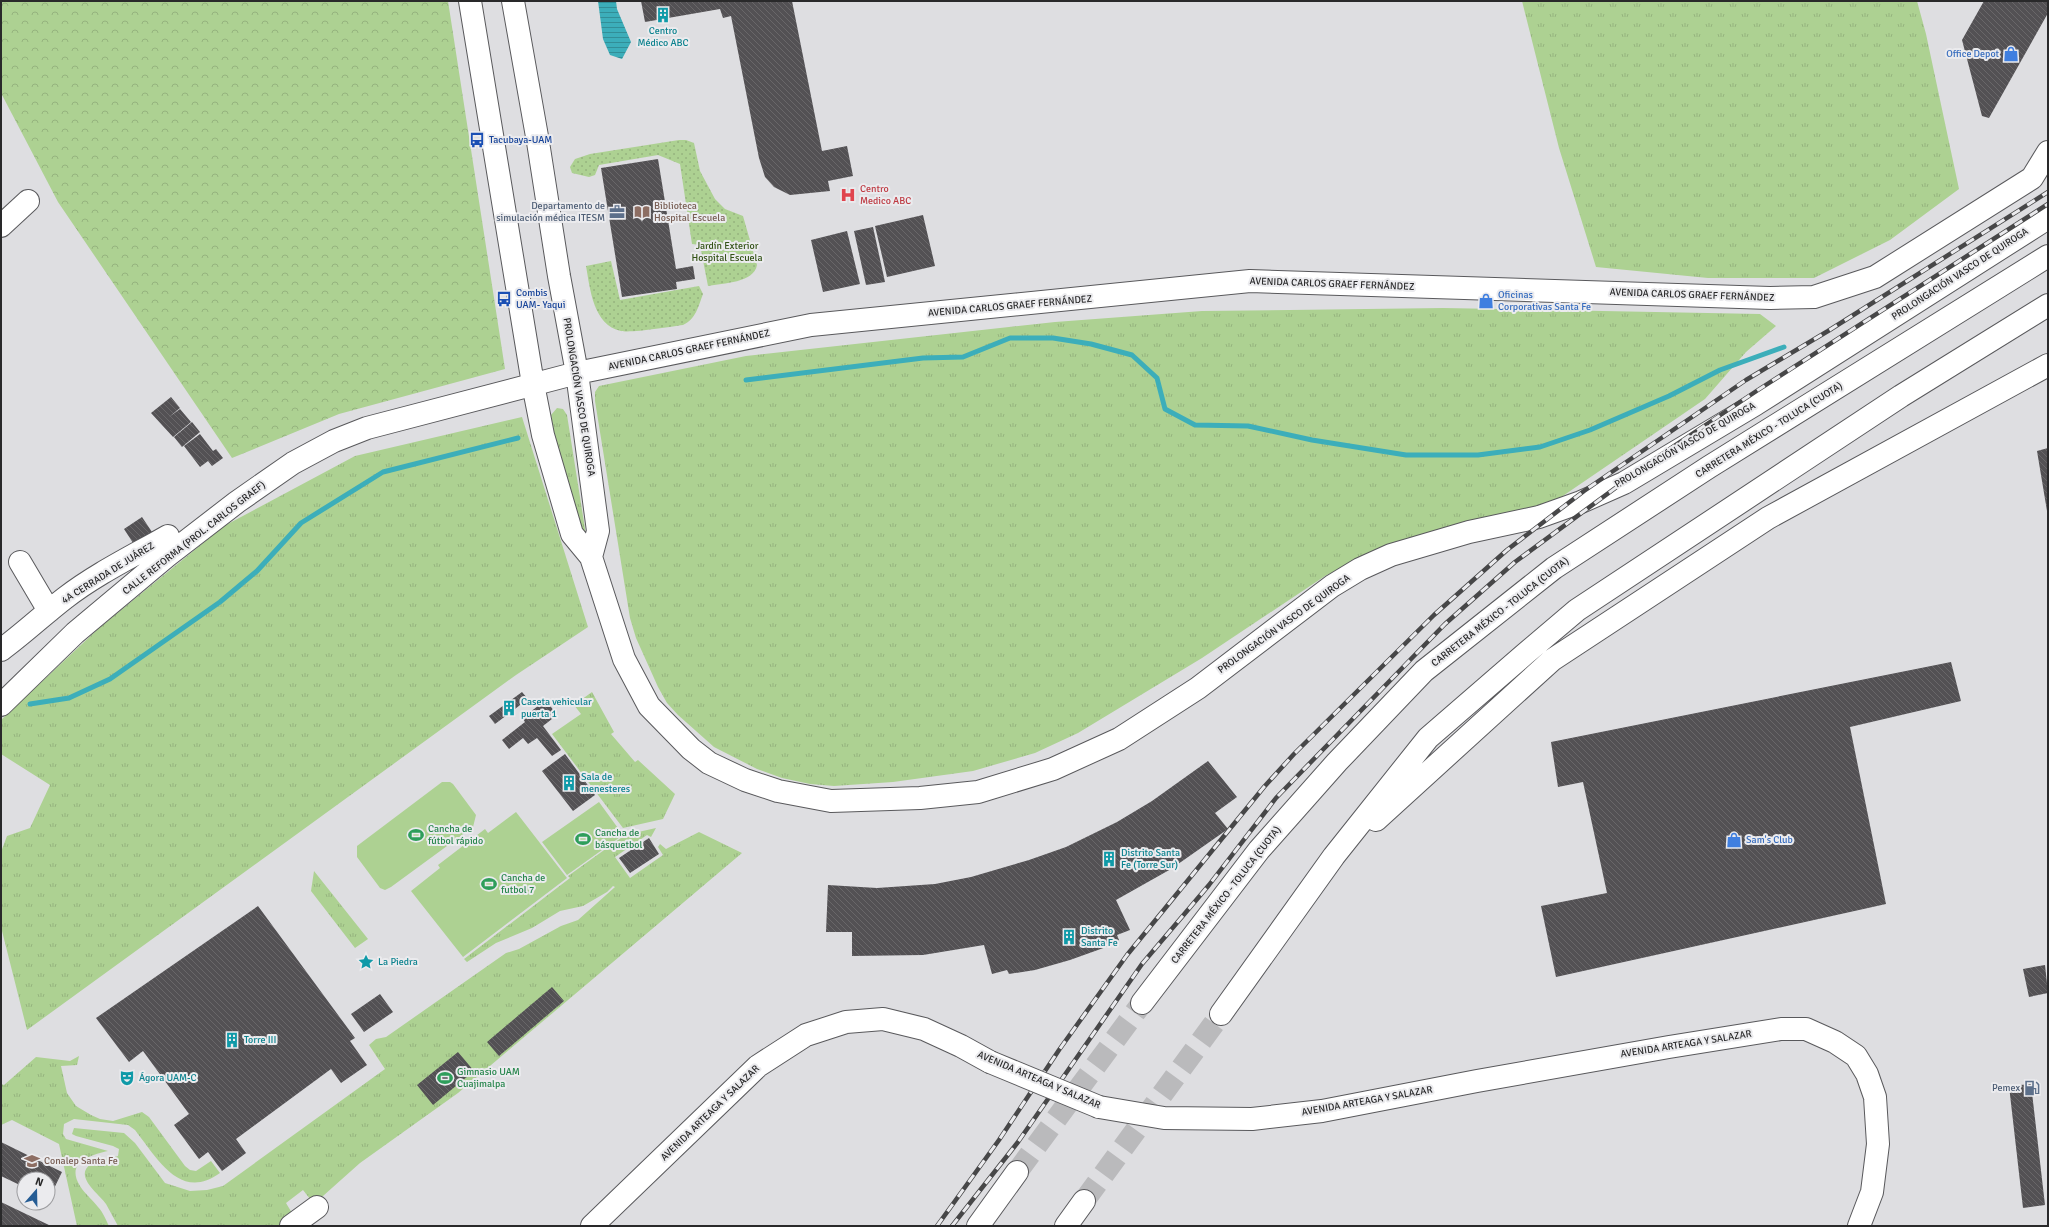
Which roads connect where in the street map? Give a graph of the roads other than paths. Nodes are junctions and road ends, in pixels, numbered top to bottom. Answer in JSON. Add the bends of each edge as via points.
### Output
{"nodes":[{"id":1,"x":470,"y":1,"type":"edge"},
{"id":2,"x":513,"y":1,"type":"edge"},
{"id":3,"x":2048,"y":152,"type":"edge"},
{"id":4,"x":28,"y":201,"type":"dead end"},
{"id":5,"x":2048,"y":218,"type":"edge"},
{"id":6,"x":1,"y":226,"type":"edge"},
{"id":7,"x":2042,"y":260,"type":"edge"},
{"id":8,"x":2048,"y":305,"type":"edge"},
{"id":9,"x":2048,"y":365,"type":"edge"},
{"id":10,"x":577,"y":373,"type":"junction"},
{"id":11,"x":532,"y":384,"type":"junction"},
{"id":12,"x":168,"y":536,"type":"dead end"},
{"id":13,"x":591,"y":557,"type":"junction"},
{"id":14,"x":20,"y":562,"type":"dead end"},
{"id":15,"x":49,"y":611,"type":"junction"},
{"id":16,"x":1,"y":650,"type":"edge"},
{"id":17,"x":1,"y":705,"type":"edge"},
{"id":18,"x":1334,"y":856,"type":"junction"},
{"id":19,"x":1142,"y":1003,"type":"tunnel mouth"},
{"id":20,"x":1221,"y":1014,"type":"tunnel mouth"},
{"id":21,"x":1017,"y":1172,"type":"tunnel mouth"},
{"id":22,"x":1084,"y":1201,"type":"tunnel mouth"},
{"id":23,"x":317,"y":1207,"type":"dead end"},
{"id":24,"x":291,"y":1226,"type":"edge"},
{"id":25,"x":592,"y":1226,"type":"edge"},
{"id":26,"x":978,"y":1226,"type":"edge"},
{"id":27,"x":1066,"y":1226,"type":"edge"},
{"id":28,"x":1859,"y":1226,"type":"edge"}],
"edges":[{"from":1,"to":11,"type":"main road","name":"PROLONGACIÓN VASCO DE QUIROGA"},
{"from":2,"to":10,"type":"main road","name":"PROLONGACIÓN VASCO DE QUIROGA"},
{"from":3,"to":10,"type":"main road","name":"AVENIDA CARLOS GRAEF FERNÁNDEZ","via":[[2032,178],[1874,277],[1814,297],[1770,298],[1250,281],[811,325]]},
{"from":4,"to":6,"type":"main road"},
{"from":5,"to":13,"type":"main road","name":"PROLONGACIÓN VASCO DE QUIROGA","via":[[1756,404],[1624,483],[1539,517],[1469,532],[1391,555],[1360,569],[1332,586],[1198,688],[1119,739],[1053,769],[978,792],[920,798],[831,802],[778,791],[745,780],[709,763],[673,732],[646,700],[624,659]]},
{"from":7,"to":19,"type":"main road","name":"CARRETERA MÉXICO - TOLUCA (CUOTA)","via":[[1709,467],[1554,568],[1424,671],[1337,762],[1259,850]]},
{"from":8,"to":18,"type":"main road","via":[[1894,400],[1577,610],[1428,738]]},
{"from":9,"to":18,"type":"main road","via":[[1768,518],[1552,660]]},
{"from":10,"to":11,"type":"main road","name":"CALLE REFORMA (PROL. CARLOS GRAEF)"},
{"from":10,"to":13,"type":"main road","name":"PROLONGACIÓN VASCO DE QUIROGA","via":[[598,531]]},
{"from":11,"to":13,"type":"main road","name":"PROLONGACIÓN VASCO DE QUIROGA","via":[[543,435],[572,534]]},
{"from":11,"to":17,"type":"main road","name":"CALLE REFORMA (PROL. CARLOS GRAEF)","via":[[366,428],[334,441],[293,463],[167,556],[75,633]]},
{"from":12,"to":15,"type":"main road","name":"4A CERRADA DE JUÁREZ","via":[[100,575]]},
{"from":14,"to":15,"type":"main road"},
{"from":15,"to":16,"type":"main road","name":"4A CERRADA DE JUÁREZ"},
{"from":18,"to":20,"type":"main road"},
{"from":21,"to":26,"type":"main road"},
{"from":22,"to":27,"type":"main road"},
{"from":23,"to":24,"type":"main road"},
{"from":25,"to":28,"type":"main road","name":"AVENIDA ARTEAGA Y SALAZAR","bridge":true,"via":[[758,1066],[806,1035],[846,1022],[883,1019],[924,1029],[990,1062],[1099,1107],[1164,1118],[1252,1119],[1322,1111],[1676,1046],[1781,1029],[1806,1028],[1856,1056],[1867,1074],[1875,1097],[1878,1144],[1872,1192]]}]}
